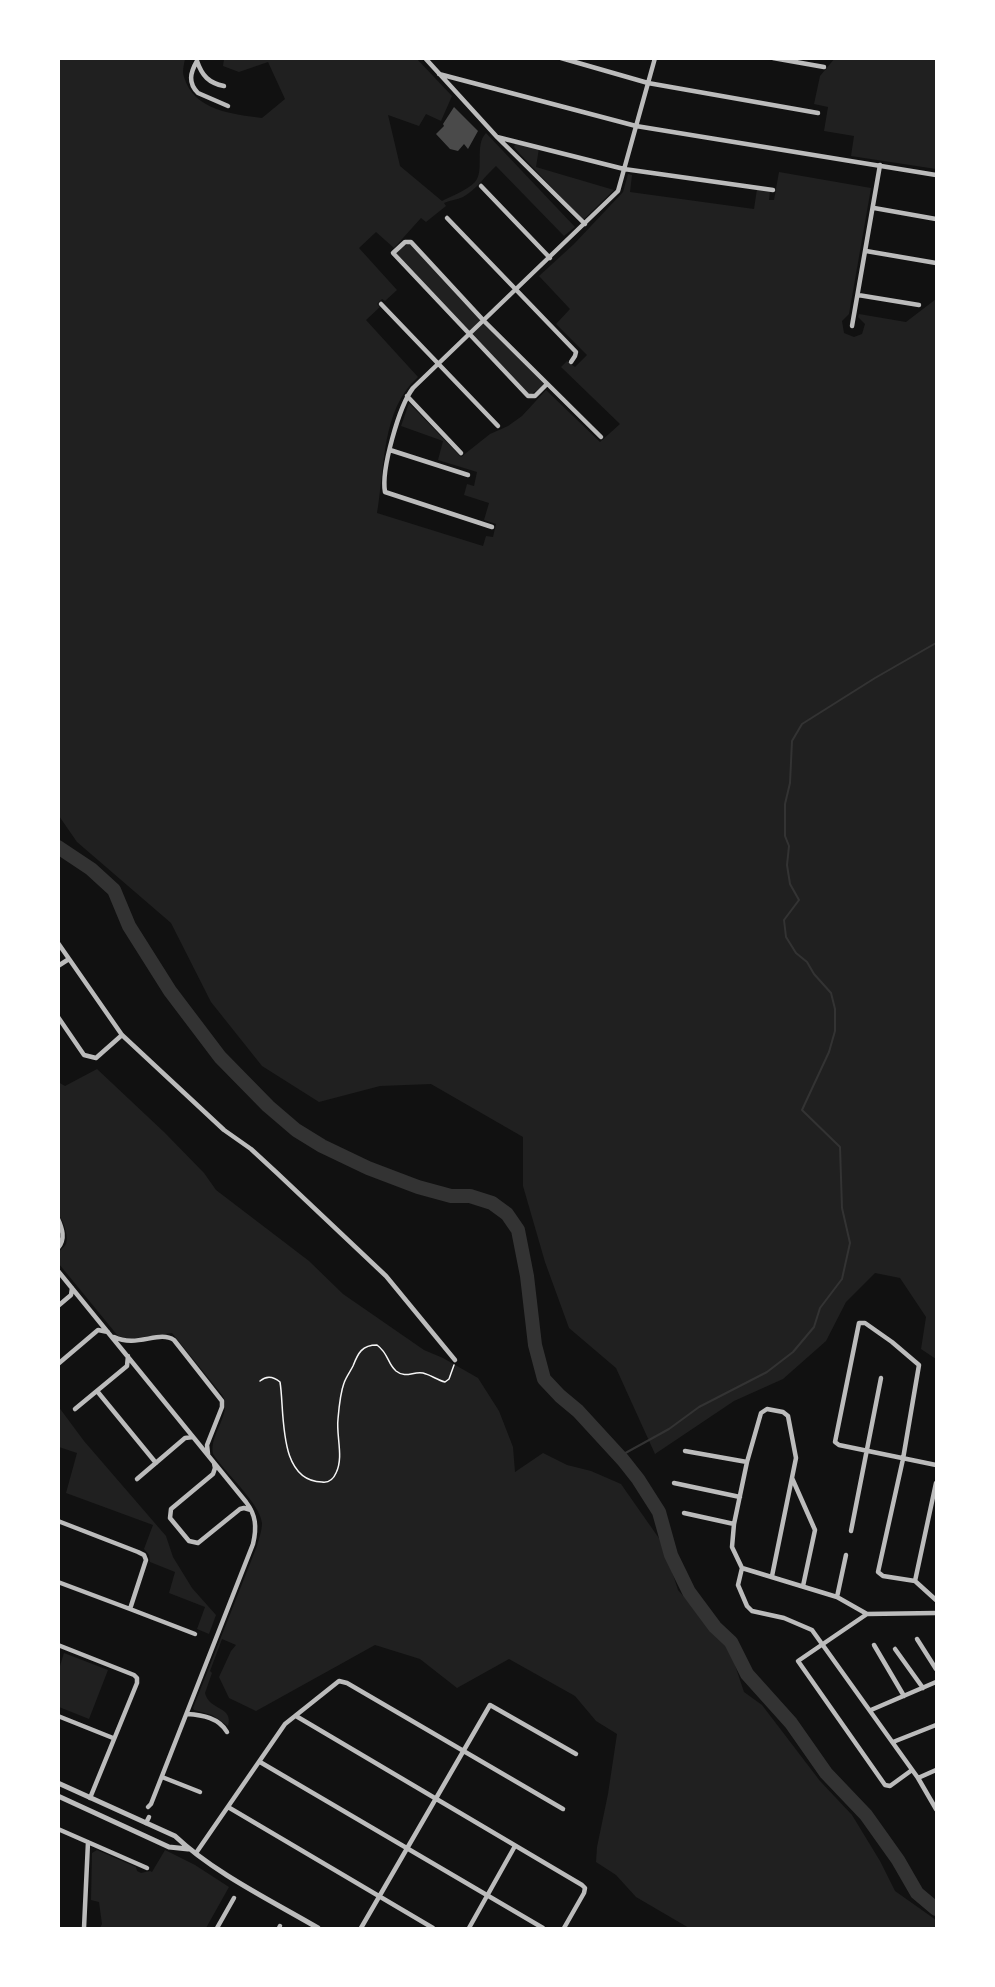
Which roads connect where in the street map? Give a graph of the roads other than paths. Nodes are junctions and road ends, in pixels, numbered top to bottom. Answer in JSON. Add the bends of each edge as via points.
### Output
{"nodes":[{"id":1,"x":425,"y":58,"type":"edge"},
{"id":2,"x":561,"y":58,"type":"edge"},
{"id":3,"x":655,"y":58,"type":"edge"},
{"id":4,"x":773,"y":58,"type":"edge"},
{"id":5,"x":197,"y":60,"type":"edge"},
{"id":6,"x":824,"y":67,"type":"dead end"},
{"id":7,"x":439,"y":74,"type":"junction"},
{"id":8,"x":648,"y":83,"type":"junction"},
{"id":9,"x":224,"y":86,"type":"dead end"},
{"id":10,"x":228,"y":106,"type":"dead end"},
{"id":11,"x":818,"y":113,"type":"dead end"},
{"id":12,"x":636,"y":126,"type":"junction"},
{"id":13,"x":497,"y":137,"type":"junction"},
{"id":14,"x":880,"y":165,"type":"junction"},
{"id":15,"x":624,"y":169,"type":"junction"},
{"id":16,"x":936,"y":175,"type":"edge"},
{"id":17,"x":481,"y":186,"type":"dead end"},
{"id":18,"x":773,"y":190,"type":"dead end"},
{"id":19,"x":874,"y":208,"type":"junction"},
{"id":20,"x":447,"y":218,"type":"dead end"},
{"id":21,"x":936,"y":219,"type":"edge"},
{"id":22,"x":585,"y":225,"type":"junction"},
{"id":23,"x":866,"y":251,"type":"junction"},
{"id":24,"x":550,"y":258,"type":"junction"},
{"id":25,"x":936,"y":263,"type":"edge"},
{"id":26,"x":517,"y":289,"type":"junction"},
{"id":27,"x":858,"y":294,"type":"junction"},
{"id":28,"x":381,"y":304,"type":"dead end"},
{"id":29,"x":919,"y":305,"type":"dead end"},
{"id":30,"x":484,"y":321,"type":"junction"},
{"id":31,"x":852,"y":326,"type":"dead end"},
{"id":32,"x":470,"y":334,"type":"junction"},
{"id":33,"x":571,"y":362,"type":"dead end"},
{"id":34,"x":439,"y":365,"type":"junction"},
{"id":35,"x":547,"y":384,"type":"junction"},
{"id":36,"x":407,"y":396,"type":"junction"},
{"id":37,"x":498,"y":426,"type":"dead end"},
{"id":38,"x":601,"y":437,"type":"dead end"},
{"id":39,"x":390,"y":450,"type":"junction"},
{"id":40,"x":462,"y":453,"type":"dead end"},
{"id":41,"x":468,"y":475,"type":"dead end"},
{"id":42,"x":492,"y":527,"type":"dead end"},
{"id":43,"x":58,"y":943,"type":"edge"},
{"id":44,"x":69,"y":959,"type":"junction"},
{"id":45,"x":58,"y":966,"type":"edge"},
{"id":46,"x":58,"y":1017,"type":"edge"},
{"id":47,"x":122,"y":1035,"type":"junction"},
{"id":48,"x":58,"y":1218,"type":"edge"},
{"id":49,"x":58,"y":1248,"type":"edge"},
{"id":50,"x":58,"y":1270,"type":"edge"},
{"id":51,"x":71,"y":1285,"type":"junction"},
{"id":52,"x":58,"y":1306,"type":"edge"},
{"id":53,"x":111,"y":1335,"type":"junction"},
{"id":54,"x":128,"y":1356,"type":"junction"},
{"id":55,"x":455,"y":1360,"type":"road end"},
{"id":56,"x":58,"y":1364,"type":"edge"},
{"id":57,"x":881,"y":1377,"type":"dead end"},
{"id":58,"x":97,"y":1391,"type":"junction"},
{"id":59,"x":75,"y":1409,"type":"dead end"},
{"id":60,"x":195,"y":1439,"type":"junction"},
{"id":61,"x":685,"y":1450,"type":"dead end"},
{"id":62,"x":867,"y":1452,"type":"junction"},
{"id":63,"x":211,"y":1458,"type":"junction"},
{"id":64,"x":903,"y":1459,"type":"junction"},
{"id":65,"x":747,"y":1462,"type":"junction"},
{"id":66,"x":156,"y":1463,"type":"junction"},
{"id":67,"x":936,"y":1465,"type":"edge"},
{"id":68,"x":792,"y":1478,"type":"junction"},
{"id":69,"x":137,"y":1479,"type":"dead end"},
{"id":70,"x":674,"y":1483,"type":"dead end"},
{"id":71,"x":936,"y":1483,"type":"edge"},
{"id":72,"x":740,"y":1497,"type":"junction"},
{"id":73,"x":253,"y":1511,"type":"junction"},
{"id":74,"x":684,"y":1513,"type":"dead end"},
{"id":75,"x":58,"y":1521,"type":"edge"},
{"id":76,"x":734,"y":1524,"type":"junction"},
{"id":77,"x":851,"y":1531,"type":"dead end"},
{"id":78,"x":846,"y":1555,"type":"dead end"},
{"id":79,"x":742,"y":1568,"type":"junction"},
{"id":80,"x":772,"y":1576,"type":"junction"},
{"id":81,"x":915,"y":1581,"type":"junction"},
{"id":82,"x":58,"y":1582,"type":"edge"},
{"id":83,"x":803,"y":1586,"type":"junction"},
{"id":84,"x":837,"y":1597,"type":"junction"},
{"id":85,"x":936,"y":1600,"type":"edge"},
{"id":86,"x":130,"y":1609,"type":"junction"},
{"id":87,"x":936,"y":1613,"type":"edge"},
{"id":88,"x":867,"y":1614,"type":"junction"},
{"id":89,"x":195,"y":1634,"type":"dead end"},
{"id":90,"x":917,"y":1640,"type":"dead end"},
{"id":91,"x":821,"y":1644,"type":"junction"},
{"id":92,"x":58,"y":1645,"type":"edge"},
{"id":93,"x":874,"y":1646,"type":"dead end"},
{"id":94,"x":895,"y":1649,"type":"dead end"},
{"id":95,"x":936,"y":1669,"type":"edge"},
{"id":96,"x":936,"y":1682,"type":"edge"},
{"id":97,"x":923,"y":1688,"type":"junction"},
{"id":98,"x":904,"y":1696,"type":"junction"},
{"id":99,"x":871,"y":1710,"type":"junction"},
{"id":100,"x":187,"y":1714,"type":"junction"},
{"id":101,"x":58,"y":1716,"type":"edge"},
{"id":102,"x":297,"y":1716,"type":"junction"},
{"id":103,"x":936,"y":1725,"type":"edge"},
{"id":104,"x":227,"y":1732,"type":"dead end"},
{"id":105,"x":113,"y":1738,"type":"junction"},
{"id":106,"x":893,"y":1742,"type":"junction"},
{"id":107,"x":464,"y":1751,"type":"junction"},
{"id":108,"x":576,"y":1754,"type":"dead end"},
{"id":109,"x":260,"y":1762,"type":"junction"},
{"id":110,"x":912,"y":1770,"type":"junction"},
{"id":111,"x":936,"y":1770,"type":"edge"},
{"id":112,"x":162,"y":1777,"type":"junction"},
{"id":113,"x":918,"y":1778,"type":"junction"},
{"id":114,"x":58,"y":1783,"type":"edge"},
{"id":115,"x":200,"y":1792,"type":"dead end"},
{"id":116,"x":58,"y":1796,"type":"edge"},
{"id":117,"x":90,"y":1798,"type":"junction"},
{"id":118,"x":436,"y":1800,"type":"junction"},
{"id":119,"x":150,"y":1806,"type":"dead end"},
{"id":120,"x":228,"y":1807,"type":"junction"},
{"id":121,"x":563,"y":1809,"type":"dead end"},
{"id":122,"x":936,"y":1809,"type":"edge"},
{"id":123,"x":147,"y":1815,"type":"dead end"},
{"id":124,"x":144,"y":1822,"type":"junction"},
{"id":125,"x":58,"y":1828,"type":"edge"},
{"id":126,"x":88,"y":1842,"type":"junction"},
{"id":127,"x":515,"y":1846,"type":"junction"},
{"id":128,"x":189,"y":1849,"type":"junction"},
{"id":129,"x":408,"y":1849,"type":"junction"},
{"id":130,"x":196,"y":1853,"type":"junction"},
{"id":131,"x":147,"y":1868,"type":"dead end"},
{"id":132,"x":488,"y":1896,"type":"junction"},
{"id":133,"x":234,"y":1898,"type":"dead end"},
{"id":134,"x":379,"y":1898,"type":"junction"},
{"id":135,"x":84,"y":1929,"type":"edge"},
{"id":136,"x":217,"y":1929,"type":"edge"},
{"id":137,"x":318,"y":1929,"type":"edge"},
{"id":138,"x":361,"y":1929,"type":"edge"},
{"id":139,"x":432,"y":1929,"type":"edge"},
{"id":140,"x":469,"y":1929,"type":"edge"},
{"id":141,"x":543,"y":1929,"type":"edge"},
{"id":142,"x":564,"y":1929,"type":"edge"}],
"edges":[{"from":1,"to":7,"type":"street"},
{"from":2,"to":8,"type":"street"},
{"from":3,"to":8,"type":"street"},
{"from":4,"to":6,"type":"street"},
{"from":5,"to":9,"type":"street","via":[[205,78]]},
{"from":5,"to":10,"type":"street","via":[[191,75],[194,90]]},
{"from":7,"to":12,"type":"street"},
{"from":7,"to":13,"type":"street"},
{"from":8,"to":11,"type":"street"},
{"from":8,"to":12,"type":"street"},
{"from":12,"to":14,"type":"street"},
{"from":12,"to":15,"type":"street"},
{"from":13,"to":15,"type":"street"},
{"from":13,"to":22,"type":"street"},
{"from":14,"to":16,"type":"street"},
{"from":14,"to":19,"type":"street"},
{"from":15,"to":18,"type":"street"},
{"from":15,"to":22,"type":"street","via":[[618,191]]},
{"from":17,"to":24,"type":"street"},
{"from":19,"to":21,"type":"street"},
{"from":19,"to":23,"type":"street"},
{"from":20,"to":26,"type":"street"},
{"from":22,"to":24,"type":"street"},
{"from":23,"to":25,"type":"street"},
{"from":23,"to":27,"type":"street"},
{"from":24,"to":26,"type":"street"},
{"from":26,"to":30,"type":"street"},
{"from":26,"to":33,"type":"street","via":[[576,352]]},
{"from":27,"to":29,"type":"street"},
{"from":27,"to":31,"type":"street"},
{"from":28,"to":34,"type":"street"},
{"from":30,"to":32,"type":"street"},
{"from":30,"to":32,"type":"street","via":[[411,242],[405,242],[393,253]]},
{"from":30,"to":35,"type":"street"},
{"from":32,"to":34,"type":"street"},
{"from":32,"to":35,"type":"street","via":[[528,396],[535,396]]},
{"from":34,"to":36,"type":"street"},
{"from":34,"to":37,"type":"street"},
{"from":35,"to":38,"type":"street"},
{"from":36,"to":39,"type":"street"},
{"from":36,"to":40,"type":"street"},
{"from":39,"to":41,"type":"street"},
{"from":39,"to":42,"type":"street","via":[[385,492]]},
{"from":43,"to":44,"type":"street"},
{"from":44,"to":45,"type":"street"},
{"from":44,"to":47,"type":"street"},
{"from":46,"to":47,"type":"street","via":[[88,1057],[96,1058]]},
{"from":47,"to":55,"type":"street","via":[[386,1276]]},
{"from":48,"to":49,"type":"street","via":[[63,1238]]},
{"from":50,"to":51,"type":"street"},
{"from":51,"to":52,"type":"street","via":[[72,1295]]},
{"from":51,"to":53,"type":"street"},
{"from":53,"to":54,"type":"street"},
{"from":53,"to":56,"type":"street","via":[[98,1330]]},
{"from":53,"to":63,"type":"street","via":[[127,1342],[163,1336],[174,1340],[222,1401],[207,1446]]},
{"from":54,"to":58,"type":"street","via":[[127,1366]]},
{"from":54,"to":60,"type":"street"},
{"from":57,"to":62,"type":"street"},
{"from":58,"to":59,"type":"street"},
{"from":58,"to":66,"type":"street"},
{"from":60,"to":63,"type":"street"},
{"from":60,"to":66,"type":"street","via":[[187,1437]]},
{"from":61,"to":65,"type":"street"},
{"from":62,"to":64,"type":"street"},
{"from":62,"to":64,"type":"street","via":[[839,1445],[835,1439],[859,1323],[865,1323],[916,1361],[919,1368]]},
{"from":62,"to":77,"type":"street"},
{"from":63,"to":73,"type":"street"},
{"from":63,"to":73,"type":"street","via":[[213,1474],[171,1509],[170,1518],[189,1541],[196,1543],[240,1509]]},
{"from":64,"to":67,"type":"street"},
{"from":64,"to":81,"type":"street","via":[[878,1569],[883,1576]]},
{"from":65,"to":68,"type":"street","via":[[760,1413],[767,1409],[786,1413],[796,1451]]},
{"from":65,"to":72,"type":"street"},
{"from":66,"to":69,"type":"street"},
{"from":68,"to":80,"type":"street"},
{"from":68,"to":83,"type":"street","via":[[815,1530]]},
{"from":70,"to":72,"type":"street"},
{"from":71,"to":81,"type":"street"},
{"from":72,"to":76,"type":"street"},
{"from":73,"to":100,"type":"street","via":[[253,1544]]},
{"from":74,"to":76,"type":"street"},
{"from":75,"to":86,"type":"street","via":[[144,1555],[145,1564]]},
{"from":76,"to":79,"type":"street","via":[[732,1547]]},
{"from":78,"to":84,"type":"street"},
{"from":79,"to":80,"type":"street"},
{"from":79,"to":91,"type":"street","via":[[738,1585],[752,1611],[807,1627]]},
{"from":80,"to":83,"type":"street"},
{"from":81,"to":85,"type":"street"},
{"from":82,"to":86,"type":"street"},
{"from":83,"to":84,"type":"street"},
{"from":84,"to":88,"type":"street"},
{"from":86,"to":89,"type":"street"},
{"from":87,"to":88,"type":"street"},
{"from":88,"to":91,"type":"street"},
{"from":90,"to":95,"type":"street"},
{"from":91,"to":99,"type":"street"},
{"from":91,"to":110,"type":"street","via":[[798,1661],[885,1785],[890,1786]]},
{"from":92,"to":105,"type":"street","via":[[137,1678]]},
{"from":93,"to":98,"type":"street"},
{"from":94,"to":97,"type":"street"},
{"from":96,"to":97,"type":"street"},
{"from":97,"to":98,"type":"street"},
{"from":98,"to":99,"type":"street"},
{"from":99,"to":106,"type":"street"},
{"from":100,"to":104,"type":"street","via":[[213,1719]]},
{"from":100,"to":112,"type":"street"},
{"from":101,"to":105,"type":"street"},
{"from":102,"to":107,"type":"street","via":[[342,1681]]},
{"from":102,"to":109,"type":"street","via":[[285,1724]]},
{"from":102,"to":118,"type":"street"},
{"from":103,"to":106,"type":"street"},
{"from":105,"to":117,"type":"street"},
{"from":106,"to":110,"type":"street"},
{"from":107,"to":108,"type":"street","via":[[491,1705]]},
{"from":107,"to":118,"type":"street"},
{"from":107,"to":121,"type":"street"},
{"from":109,"to":120,"type":"street"},
{"from":109,"to":129,"type":"street"},
{"from":110,"to":113,"type":"street"},
{"from":111,"to":113,"type":"street"},
{"from":112,"to":115,"type":"street"},
{"from":112,"to":119,"type":"street"},
{"from":113,"to":122,"type":"street"},
{"from":114,"to":117,"type":"street"},
{"from":116,"to":128,"type":"street","via":[[169,1847]]},
{"from":117,"to":124,"type":"street"},
{"from":118,"to":127,"type":"street"},
{"from":118,"to":129,"type":"street"},
{"from":120,"to":130,"type":"street"},
{"from":120,"to":134,"type":"street"},
{"from":123,"to":124,"type":"street"},
{"from":124,"to":128,"type":"street","via":[[175,1836]]},
{"from":125,"to":126,"type":"street"},
{"from":126,"to":131,"type":"street"},
{"from":126,"to":135,"type":"street"},
{"from":127,"to":132,"type":"street"},
{"from":127,"to":142,"type":"street","via":[[585,1888]]},
{"from":128,"to":130,"type":"street"},
{"from":129,"to":132,"type":"street"},
{"from":129,"to":134,"type":"street"},
{"from":130,"to":137,"type":"street"},
{"from":132,"to":140,"type":"street"},
{"from":132,"to":141,"type":"street"},
{"from":133,"to":136,"type":"street"},
{"from":134,"to":138,"type":"street"},
{"from":134,"to":139,"type":"street"}]}
